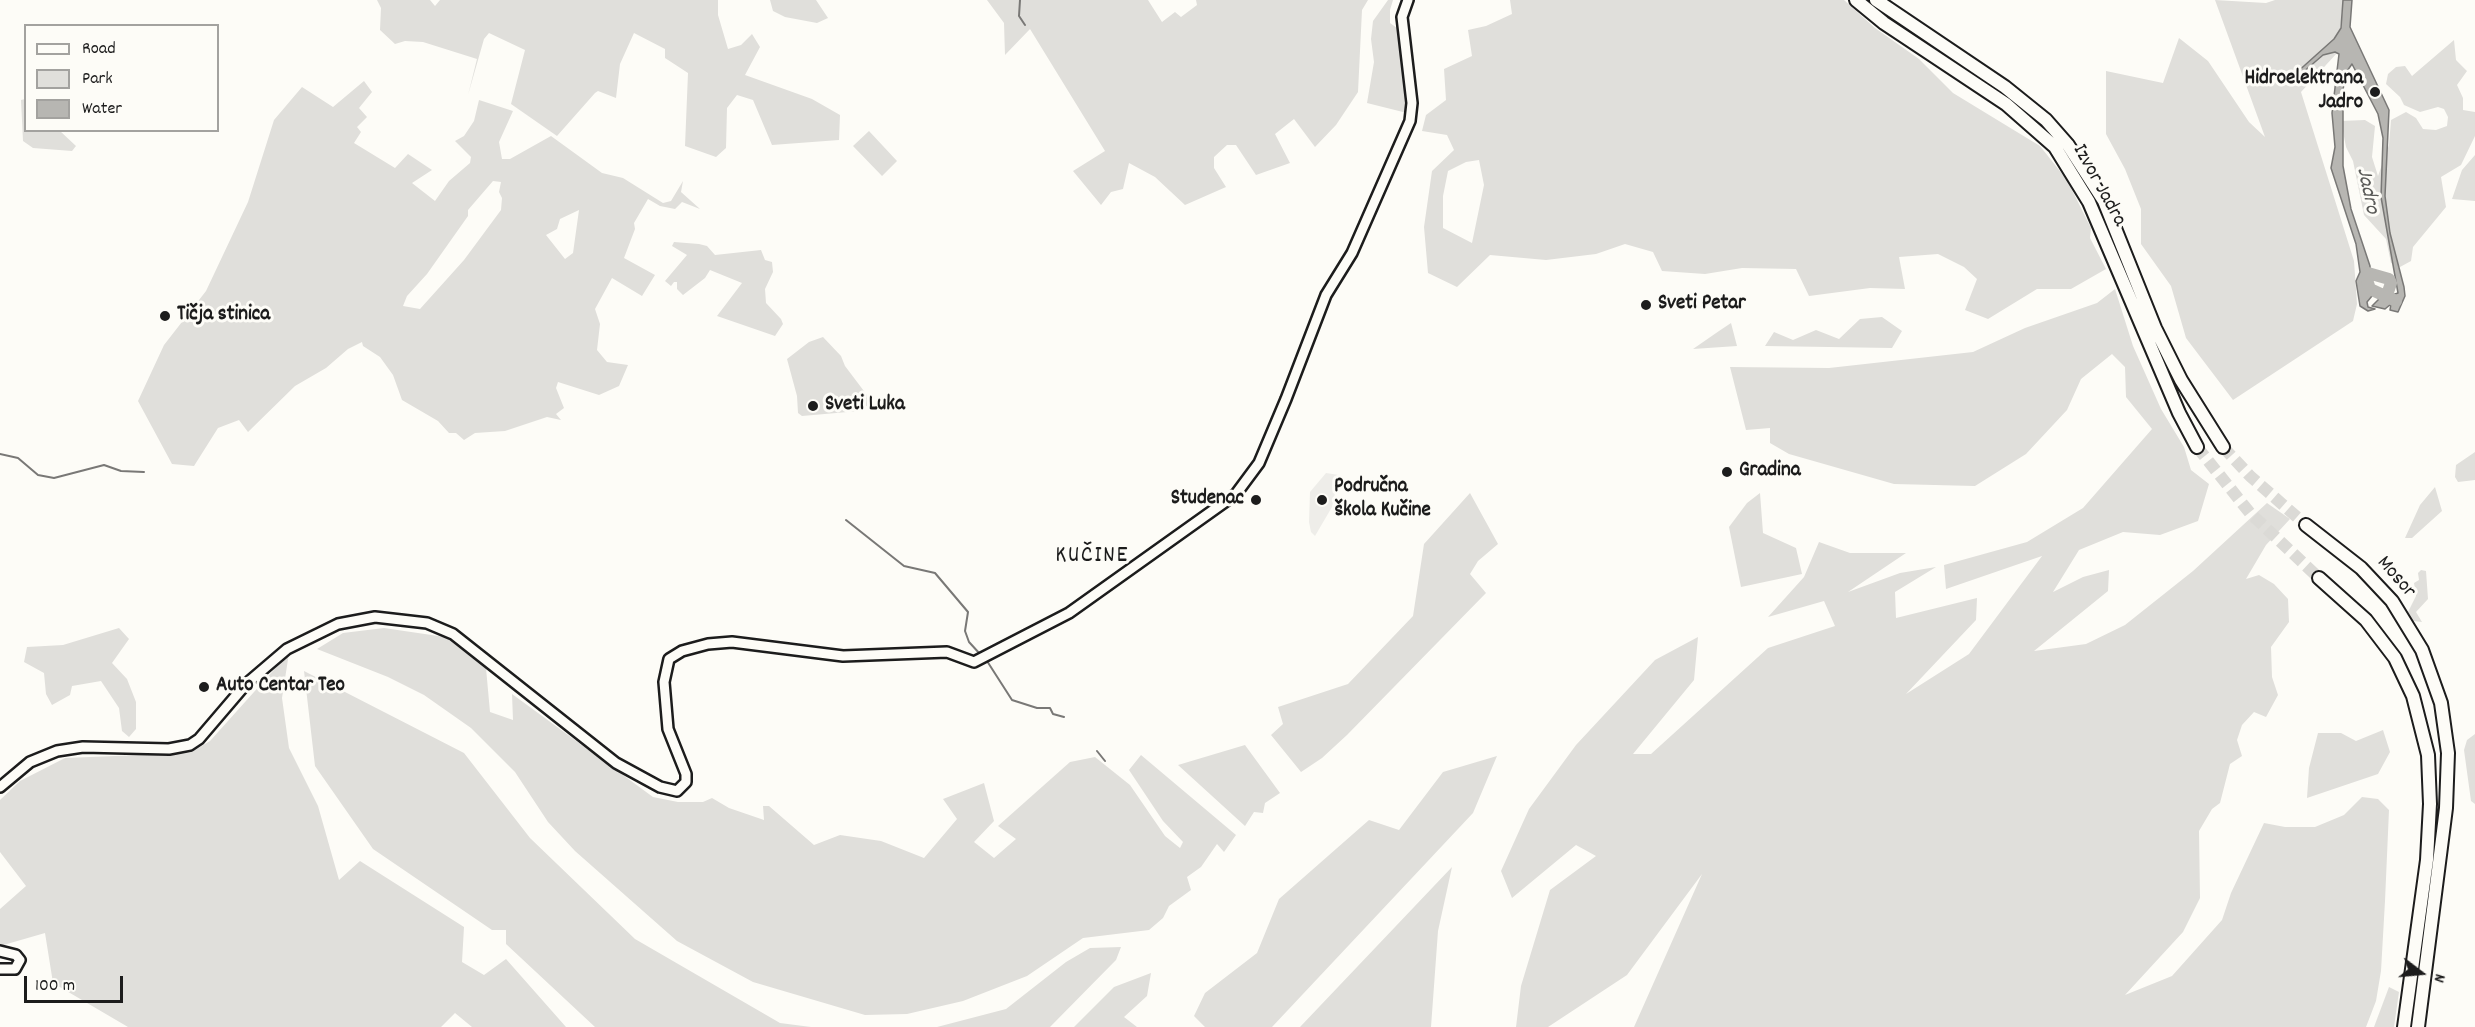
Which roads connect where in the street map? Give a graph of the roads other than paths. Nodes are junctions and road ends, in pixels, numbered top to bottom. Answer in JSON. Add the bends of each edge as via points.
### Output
{"nodes":[{"id":1,"x":1408,"y":0,"type":"edge"},
{"id":2,"x":1857,"y":0,"type":"edge"},
{"id":3,"x":1876,"y":0,"type":"edge"},
{"id":4,"x":2123,"y":264,"type":"junction"},
{"id":5,"x":2197,"y":447,"type":"tunnel mouth"},
{"id":6,"x":2223,"y":447,"type":"tunnel mouth"},
{"id":7,"x":2306,"y":525,"type":"tunnel mouth"},
{"id":8,"x":2319,"y":578,"type":"tunnel mouth"},
{"id":9,"x":0,"y":787,"type":"edge"},
{"id":10,"x":0,"y":951,"type":"edge"},
{"id":11,"x":0,"y":969,"type":"edge"},
{"id":12,"x":2404,"y":1027,"type":"edge"},
{"id":13,"x":2418,"y":1027,"type":"edge"}],
"edges":[{"from":1,"to":9,"type":"main road","via":[[1402,16],[1412,113],[1352,253],[1326,295],[1258,463],[1236,494],[1069,613],[974,662],[947,652],[843,656],[732,642],[682,651],[669,659],[664,682],[668,729],[686,774],[683,788],[677,791],[660,787],[616,763],[441,628],[375,616],[307,637],[275,658],[190,745],[169,749],[83,747],[57,752],[30,762]]},
{"from":2,"to":4,"type":"highway","name":"Izvor Jadra","via":[[1884,23],[2006,104],[2055,147]]},
{"from":3,"to":4,"type":"highway","name":"Izvor Jadra","via":[[2005,87],[2046,120],[2094,183]]},
{"from":4,"to":5,"type":"highway","via":[[2179,413]]},
{"from":4,"to":6,"type":"highway","via":[[2181,380]]},
{"from":7,"to":13,"type":"highway","name":"Mosor","via":[[2382,589],[2416,638],[2437,689],[2448,753],[2446,808]]},
{"from":8,"to":12,"type":"highway","via":[[2366,620],[2396,658],[2422,724],[2428,755],[2427,860]]},
{"from":10,"to":11,"type":"main road","via":[[20,960],[15,969]]}]}
